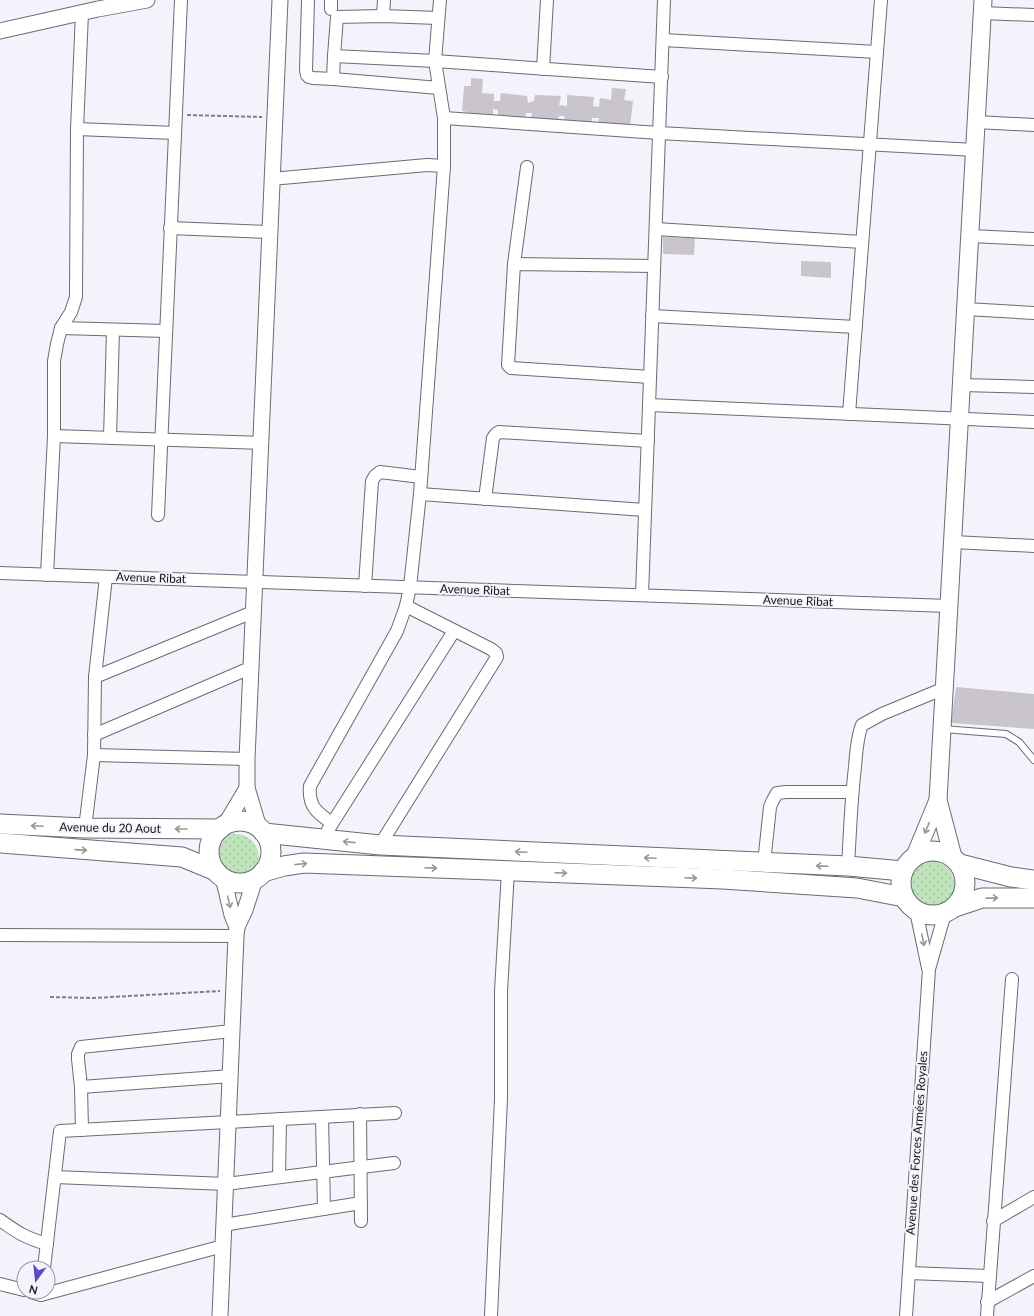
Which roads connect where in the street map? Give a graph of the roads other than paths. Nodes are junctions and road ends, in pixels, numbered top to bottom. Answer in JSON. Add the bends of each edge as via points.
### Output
{"nodes":[{"id":1,"x":147,"y":0,"type":"edge"},
{"id":2,"x":181,"y":0,"type":"edge"},
{"id":3,"x":280,"y":0,"type":"edge"},
{"id":4,"x":308,"y":0,"type":"edge"},
{"id":5,"x":384,"y":0,"type":"edge"},
{"id":6,"x":440,"y":0,"type":"edge"},
{"id":7,"x":547,"y":0,"type":"edge"},
{"id":8,"x":664,"y":0,"type":"edge"},
{"id":9,"x":881,"y":0,"type":"edge"},
{"id":10,"x":96,"y":5,"type":"edge"},
{"id":11,"x":983,"y":6,"type":"edge"},
{"id":12,"x":82,"y":13,"type":"junction"},
{"id":13,"x":1034,"y":15,"type":"edge"},
{"id":14,"x":383,"y":16,"type":"junction"},
{"id":15,"x":438,"y":18,"type":"junction"},
{"id":16,"x":0,"y":31,"type":"edge"},
{"id":17,"x":663,"y":40,"type":"junction"},
{"id":18,"x":877,"y":52,"type":"junction"},
{"id":19,"x":334,"y":56,"type":"junction"},
{"id":20,"x":435,"y":61,"type":"junction"},
{"id":21,"x":543,"y":69,"type":"junction"},
{"id":22,"x":662,"y":77,"type":"junction"},
{"id":23,"x":333,"y":79,"type":"junction"},
{"id":24,"x":439,"y":88,"type":"junction"},
{"id":25,"x":444,"y":118,"type":"junction"},
{"id":26,"x":976,"y":122,"type":"junction"},
{"id":27,"x":1034,"y":125,"type":"edge"},
{"id":28,"x":77,"y":129,"type":"junction"},
{"id":29,"x":175,"y":133,"type":"junction"},
{"id":30,"x":659,"y":133,"type":"junction"},
{"id":31,"x":870,"y":144,"type":"junction"},
{"id":32,"x":975,"y":150,"type":"junction"},
{"id":33,"x":444,"y":166,"type":"junction"},
{"id":34,"x":526,"y":167,"type":"dead end"},
{"id":35,"x":272,"y":179,"type":"junction"},
{"id":36,"x":170,"y":228,"type":"junction"},
{"id":37,"x":656,"y":229,"type":"junction"},
{"id":38,"x":269,"y":232,"type":"junction"},
{"id":39,"x":970,"y":236,"type":"junction"},
{"id":40,"x":1034,"y":239,"type":"edge"},
{"id":41,"x":862,"y":242,"type":"junction"},
{"id":42,"x":514,"y":264,"type":"junction"},
{"id":43,"x":654,"y":266,"type":"junction"},
{"id":44,"x":966,"y":309,"type":"junction"},
{"id":45,"x":1034,"y":313,"type":"edge"},
{"id":46,"x":652,"y":316,"type":"junction"},
{"id":47,"x":856,"y":326,"type":"junction"},
{"id":48,"x":61,"y":328,"type":"junction"},
{"id":49,"x":113,"y":330,"type":"junction"},
{"id":50,"x":166,"y":331,"type":"junction"},
{"id":51,"x":650,"y":377,"type":"junction"},
{"id":52,"x":962,"y":385,"type":"junction"},
{"id":53,"x":1034,"y":386,"type":"edge"},
{"id":54,"x":649,"y":405,"type":"junction"},
{"id":55,"x":849,"y":414,"type":"junction"},
{"id":56,"x":960,"y":419,"type":"junction"},
{"id":57,"x":1034,"y":422,"type":"edge"},
{"id":58,"x":54,"y":436,"type":"junction"},
{"id":59,"x":110,"y":438,"type":"junction"},
{"id":60,"x":161,"y":440,"type":"junction"},
{"id":61,"x":648,"y":441,"type":"junction"},
{"id":62,"x":260,"y":443,"type":"junction"},
{"id":63,"x":421,"y":477,"type":"junction"},
{"id":64,"x":420,"y":494,"type":"junction"},
{"id":65,"x":486,"y":499,"type":"junction"},
{"id":66,"x":645,"y":510,"type":"junction"},
{"id":67,"x":158,"y":515,"type":"dead end"},
{"id":68,"x":953,"y":542,"type":"junction"},
{"id":69,"x":1034,"y":546,"type":"edge"},
{"id":70,"x":0,"y":573,"type":"edge"},
{"id":71,"x":47,"y":575,"type":"junction"},
{"id":72,"x":106,"y":577,"type":"junction"},
{"id":73,"x":254,"y":582,"type":"junction"},
{"id":74,"x":365,"y":586,"type":"junction"},
{"id":75,"x":410,"y":588,"type":"junction"},
{"id":76,"x":642,"y":596,"type":"junction"},
{"id":77,"x":406,"y":606,"type":"junction"},
{"id":78,"x":949,"y":606,"type":"junction"},
{"id":79,"x":253,"y":612,"type":"junction"},
{"id":80,"x":454,"y":631,"type":"junction"},
{"id":81,"x":250,"y":668,"type":"junction"},
{"id":82,"x":95,"y":677,"type":"junction"},
{"id":83,"x":945,"y":688,"type":"junction"},
{"id":84,"x":942,"y":729,"type":"junction"},
{"id":85,"x":94,"y":735,"type":"junction"},
{"id":86,"x":94,"y":755,"type":"junction"},
{"id":87,"x":247,"y":759,"type":"junction"},
{"id":88,"x":1034,"y":760,"type":"edge"},
{"id":89,"x":247,"y":788,"type":"junction"},
{"id":90,"x":852,"y":792,"type":"junction"},
{"id":91,"x":938,"y":800,"type":"junction"},
{"id":92,"x":332,"y":823,"type":"junction"},
{"id":93,"x":0,"y":824,"type":"edge"},
{"id":94,"x":223,"y":827,"type":"junction"},
{"id":95,"x":85,"y":828,"type":"junction"},
{"id":96,"x":262,"y":830,"type":"junction"},
{"id":97,"x":323,"y":840,"type":"junction"},
{"id":98,"x":0,"y":843,"type":"edge"},
{"id":99,"x":380,"y":845,"type":"junction"},
{"id":100,"x":915,"y":856,"type":"junction"},
{"id":101,"x":956,"y":861,"type":"junction"},
{"id":102,"x":764,"y":863,"type":"junction"},
{"id":103,"x":848,"y":866,"type":"junction"},
{"id":104,"x":903,"y":870,"type":"junction"},
{"id":105,"x":508,"y":871,"type":"junction"},
{"id":106,"x":219,"y":874,"type":"junction"},
{"id":107,"x":259,"y":876,"type":"junction"},
{"id":108,"x":1034,"y":880,"type":"edge"},
{"id":109,"x":904,"y":897,"type":"junction"},
{"id":110,"x":1034,"y":898,"type":"edge"},
{"id":111,"x":950,"y":910,"type":"junction"},
{"id":112,"x":916,"y":911,"type":"junction"},
{"id":113,"x":237,"y":931,"type":"junction"},
{"id":114,"x":0,"y":935,"type":"edge"},
{"id":115,"x":929,"y":969,"type":"junction"},
{"id":116,"x":1012,"y":979,"type":"dead end"},
{"id":117,"x":232,"y":1031,"type":"junction"},
{"id":118,"x":231,"y":1076,"type":"junction"},
{"id":119,"x":81,"y":1087,"type":"junction"},
{"id":120,"x":395,"y":1112,"type":"dead end"},
{"id":121,"x":360,"y":1114,"type":"junction"},
{"id":122,"x":322,"y":1116,"type":"junction"},
{"id":123,"x":280,"y":1119,"type":"junction"},
{"id":124,"x":229,"y":1122,"type":"junction"},
{"id":125,"x":82,"y":1130,"type":"junction"},
{"id":126,"x":394,"y":1163,"type":"dead end"},
{"id":127,"x":360,"y":1167,"type":"junction"},
{"id":128,"x":323,"y":1172,"type":"junction"},
{"id":129,"x":54,"y":1177,"type":"junction"},
{"id":130,"x":279,"y":1177,"type":"junction"},
{"id":131,"x":226,"y":1184,"type":"junction"},
{"id":132,"x":1034,"y":1197,"type":"edge"},
{"id":133,"x":361,"y":1203,"type":"junction"},
{"id":134,"x":324,"y":1209,"type":"junction"},
{"id":135,"x":0,"y":1220,"type":"edge"},
{"id":136,"x":361,"y":1221,"type":"dead end"},
{"id":137,"x":993,"y":1221,"type":"junction"},
{"id":138,"x":223,"y":1226,"type":"junction"},
{"id":139,"x":47,"y":1244,"type":"junction"},
{"id":140,"x":222,"y":1246,"type":"junction"},
{"id":141,"x":45,"y":1260,"type":"edge"},
{"id":142,"x":909,"y":1273,"type":"junction"},
{"id":143,"x":989,"y":1276,"type":"junction"},
{"id":144,"x":1034,"y":1276,"type":"edge"},
{"id":145,"x":0,"y":1284,"type":"edge"},
{"id":146,"x":16,"y":1288,"type":"edge"},
{"id":147,"x":56,"y":1288,"type":"edge"},
{"id":148,"x":988,"y":1302,"type":"junction"},
{"id":149,"x":220,"y":1316,"type":"edge"},
{"id":150,"x":492,"y":1316,"type":"edge"},
{"id":151,"x":906,"y":1316,"type":"edge"},
{"id":152,"x":986,"y":1316,"type":"edge"}],
"edges":[{"from":1,"to":10,"type":"street"},
{"from":2,"to":29,"type":"street"},
{"from":3,"to":35,"type":"street"},
{"from":4,"to":23,"type":"street","via":[[306,72],[309,77]]},
{"from":5,"to":14,"type":"street"},
{"from":6,"to":15,"type":"street"},
{"from":7,"to":21,"type":"street"},
{"from":8,"to":17,"type":"street"},
{"from":9,"to":18,"type":"street"},
{"from":10,"to":12,"type":"street"},
{"from":11,"to":13,"type":"street"},
{"from":11,"to":26,"type":"main road"},
{"from":12,"to":16,"type":"street"},
{"from":12,"to":28,"type":"street"},
{"from":14,"to":15,"type":"street"},
{"from":14,"to":19,"type":"street","via":[[337,17]]},
{"from":15,"to":20,"type":"street"},
{"from":17,"to":18,"type":"street"},
{"from":17,"to":22,"type":"street"},
{"from":18,"to":31,"type":"street"},
{"from":19,"to":20,"type":"street"},
{"from":19,"to":23,"type":"street"},
{"from":20,"to":21,"type":"street"},
{"from":20,"to":24,"type":"street"},
{"from":21,"to":22,"type":"street"},
{"from":22,"to":30,"type":"street"},
{"from":23,"to":24,"type":"street"},
{"from":24,"to":25,"type":"street"},
{"from":25,"to":30,"type":"street"},
{"from":25,"to":33,"type":"street"},
{"from":26,"to":27,"type":"street"},
{"from":26,"to":32,"type":"main road"},
{"from":28,"to":29,"type":"street"},
{"from":28,"to":48,"type":"street","via":[[76,297],[71,312]]},
{"from":29,"to":36,"type":"street"},
{"from":30,"to":31,"type":"street"},
{"from":30,"to":37,"type":"street"},
{"from":31,"to":32,"type":"street"},
{"from":31,"to":41,"type":"street"},
{"from":32,"to":39,"type":"main road"},
{"from":33,"to":35,"type":"street","via":[[427,165]]},
{"from":33,"to":63,"type":"street"},
{"from":34,"to":42,"type":"street"},
{"from":35,"to":38,"type":"street"},
{"from":36,"to":38,"type":"street"},
{"from":36,"to":50,"type":"street"},
{"from":37,"to":41,"type":"street"},
{"from":37,"to":43,"type":"street"},
{"from":38,"to":62,"type":"street"},
{"from":39,"to":40,"type":"street"},
{"from":39,"to":44,"type":"main road"},
{"from":41,"to":47,"type":"street"},
{"from":42,"to":43,"type":"street"},
{"from":42,"to":51,"type":"street","via":[[508,365],[511,368]]},
{"from":43,"to":46,"type":"street"},
{"from":44,"to":45,"type":"street"},
{"from":44,"to":52,"type":"main road"},
{"from":46,"to":47,"type":"street"},
{"from":46,"to":51,"type":"street"},
{"from":47,"to":55,"type":"street"},
{"from":48,"to":49,"type":"street"},
{"from":48,"to":58,"type":"street","via":[[54,361]]},
{"from":49,"to":50,"type":"street"},
{"from":49,"to":59,"type":"street"},
{"from":50,"to":60,"type":"street"},
{"from":51,"to":54,"type":"street"},
{"from":52,"to":53,"type":"street"},
{"from":52,"to":56,"type":"main road"},
{"from":54,"to":55,"type":"street"},
{"from":54,"to":61,"type":"street"},
{"from":55,"to":56,"type":"street"},
{"from":56,"to":57,"type":"street"},
{"from":56,"to":68,"type":"main road"},
{"from":58,"to":59,"type":"street"},
{"from":58,"to":71,"type":"street"},
{"from":59,"to":60,"type":"street"},
{"from":60,"to":62,"type":"street"},
{"from":60,"to":67,"type":"street"},
{"from":61,"to":65,"type":"street","via":[[499,432],[493,438]]},
{"from":61,"to":66,"type":"street"},
{"from":62,"to":73,"type":"street"},
{"from":63,"to":64,"type":"street"},
{"from":63,"to":74,"type":"street","via":[[380,472],[372,481]]},
{"from":64,"to":65,"type":"street"},
{"from":64,"to":75,"type":"street"},
{"from":65,"to":66,"type":"street"},
{"from":66,"to":76,"type":"street"},
{"from":68,"to":69,"type":"street"},
{"from":68,"to":78,"type":"main road"},
{"from":70,"to":71,"type":"street","name":"Avenue Ribat"},
{"from":71,"to":72,"type":"street","name":"Avenue Ribat"},
{"from":72,"to":73,"type":"street","name":"Avenue Ribat"},
{"from":72,"to":82,"type":"street"},
{"from":73,"to":74,"type":"street","name":"Avenue Ribat"},
{"from":73,"to":79,"type":"street"},
{"from":74,"to":75,"type":"street","name":"Avenue Ribat"},
{"from":75,"to":76,"type":"street","name":"Avenue Ribat"},
{"from":75,"to":77,"type":"street"},
{"from":76,"to":78,"type":"street","name":"Avenue Ribat"},
{"from":77,"to":80,"type":"street"},
{"from":77,"to":92,"type":"street","via":[[396,631],[310,786],[309,793],[313,806]]},
{"from":78,"to":83,"type":"main road"},
{"from":79,"to":81,"type":"street"},
{"from":79,"to":82,"type":"street"},
{"from":80,"to":92,"type":"street"},
{"from":80,"to":99,"type":"street","via":[[491,649],[496,653],[496,657]]},
{"from":81,"to":85,"type":"street"},
{"from":81,"to":87,"type":"street"},
{"from":82,"to":85,"type":"street"},
{"from":83,"to":84,"type":"main road"},
{"from":83,"to":90,"type":"street","via":[[862,725]]},
{"from":84,"to":88,"type":"lane","via":[[1006,734],[1018,742]]},
{"from":84,"to":91,"type":"main road"},
{"from":85,"to":86,"type":"street"},
{"from":86,"to":87,"type":"street"},
{"from":86,"to":95,"type":"street"},
{"from":87,"to":89,"type":"street"},
{"from":89,"to":94,"type":"street"},
{"from":89,"to":96,"type":"street"},
{"from":90,"to":102,"type":"street","via":[[777,793],[770,807]]},
{"from":90,"to":103,"type":"street"},
{"from":91,"to":100,"type":"main road","one_way":true},
{"from":91,"to":101,"type":"main road"},
{"from":92,"to":97,"type":"street"},
{"from":95,"to":93,"type":"main road","name":"Avenue du 20 Aout","one_way":true},
{"from":94,"to":95,"type":"main road","name":"Avenue du 20 Aout","one_way":true},
{"from":94,"to":96,"type":"main road","via":[[246,822]]},
{"from":94,"to":106,"type":"main road","via":[[215,835],[210,849],[212,864]]},
{"from":96,"to":97,"type":"main road"},
{"from":96,"to":107,"type":"main road","via":[[270,844],[271,856]]},
{"from":99,"to":97,"type":"main road","one_way":true},
{"from":98,"to":106,"type":"main road","name":"Avenue du 20 Aout","one_way":true,"via":[[182,858]]},
{"from":102,"to":99,"type":"main road","one_way":true},
{"from":100,"to":101,"type":"main road","via":[[934,850],[944,852]]},
{"from":100,"to":104,"type":"main road"},
{"from":101,"to":108,"type":"main road","via":[[1011,877]]},
{"from":101,"to":111,"type":"main road","via":[[965,875],[966,887],[962,898]]},
{"from":103,"to":102,"type":"main road","one_way":true},
{"from":103,"to":104,"type":"main road"},
{"from":104,"to":109,"type":"main road","via":[[901,888]]},
{"from":107,"to":105,"type":"main road","one_way":true,"via":[[284,866],[304,863]]},
{"from":105,"to":109,"type":"main road","one_way":true,"via":[[747,880],[857,888]]},
{"from":105,"to":150,"type":"street","via":[[501,991],[501,1099]]},
{"from":106,"to":107,"type":"main road","via":[[239,883]]},
{"from":106,"to":113,"type":"street","one_way":true},
{"from":107,"to":113,"type":"street"},
{"from":109,"to":112,"type":"main road"},
{"from":111,"to":110,"type":"main road","one_way":true,"via":[[982,898]]},
{"from":111,"to":112,"type":"main road","via":[[938,915]]},
{"from":111,"to":115,"type":"street","name":"Avenue des Forces Armées Royales"},
{"from":112,"to":115,"type":"street","name":"Avenue des Forces Armées Royales","one_way":true},
{"from":113,"to":114,"type":"street"},
{"from":113,"to":117,"type":"street"},
{"from":115,"to":142,"type":"street","name":"Avenue des Forces Armées Royales"},
{"from":116,"to":137,"type":"street"},
{"from":117,"to":118,"type":"street"},
{"from":117,"to":119,"type":"street","via":[[81,1047],[78,1060]]},
{"from":118,"to":119,"type":"street"},
{"from":118,"to":124,"type":"street"},
{"from":119,"to":125,"type":"street"},
{"from":120,"to":121,"type":"street"},
{"from":121,"to":122,"type":"street"},
{"from":121,"to":127,"type":"street"},
{"from":122,"to":123,"type":"street"},
{"from":122,"to":128,"type":"street"},
{"from":123,"to":124,"type":"street"},
{"from":123,"to":130,"type":"street"},
{"from":124,"to":125,"type":"street"},
{"from":124,"to":131,"type":"street"},
{"from":125,"to":129,"type":"street","via":[[60,1131]]},
{"from":126,"to":127,"type":"street"},
{"from":127,"to":128,"type":"street"},
{"from":127,"to":133,"type":"street"},
{"from":128,"to":130,"type":"street"},
{"from":128,"to":134,"type":"street"},
{"from":129,"to":131,"type":"street"},
{"from":129,"to":139,"type":"street"},
{"from":130,"to":131,"type":"street"},
{"from":131,"to":138,"type":"street"},
{"from":132,"to":137,"type":"street"},
{"from":133,"to":134,"type":"street"},
{"from":133,"to":136,"type":"street"},
{"from":134,"to":138,"type":"street"},
{"from":135,"to":139,"type":"street","via":[[20,1235]]},
{"from":137,"to":143,"type":"street"},
{"from":138,"to":140,"type":"street"},
{"from":139,"to":141,"type":"street"},
{"from":140,"to":147,"type":"street"},
{"from":140,"to":149,"type":"street"},
{"from":142,"to":143,"type":"street"},
{"from":142,"to":151,"type":"street","name":"Avenue des Forces Armées Royales"},
{"from":143,"to":148,"type":"street"},
{"from":144,"to":148,"type":"street"},
{"from":145,"to":146,"type":"street"},
{"from":148,"to":152,"type":"street"}]}
